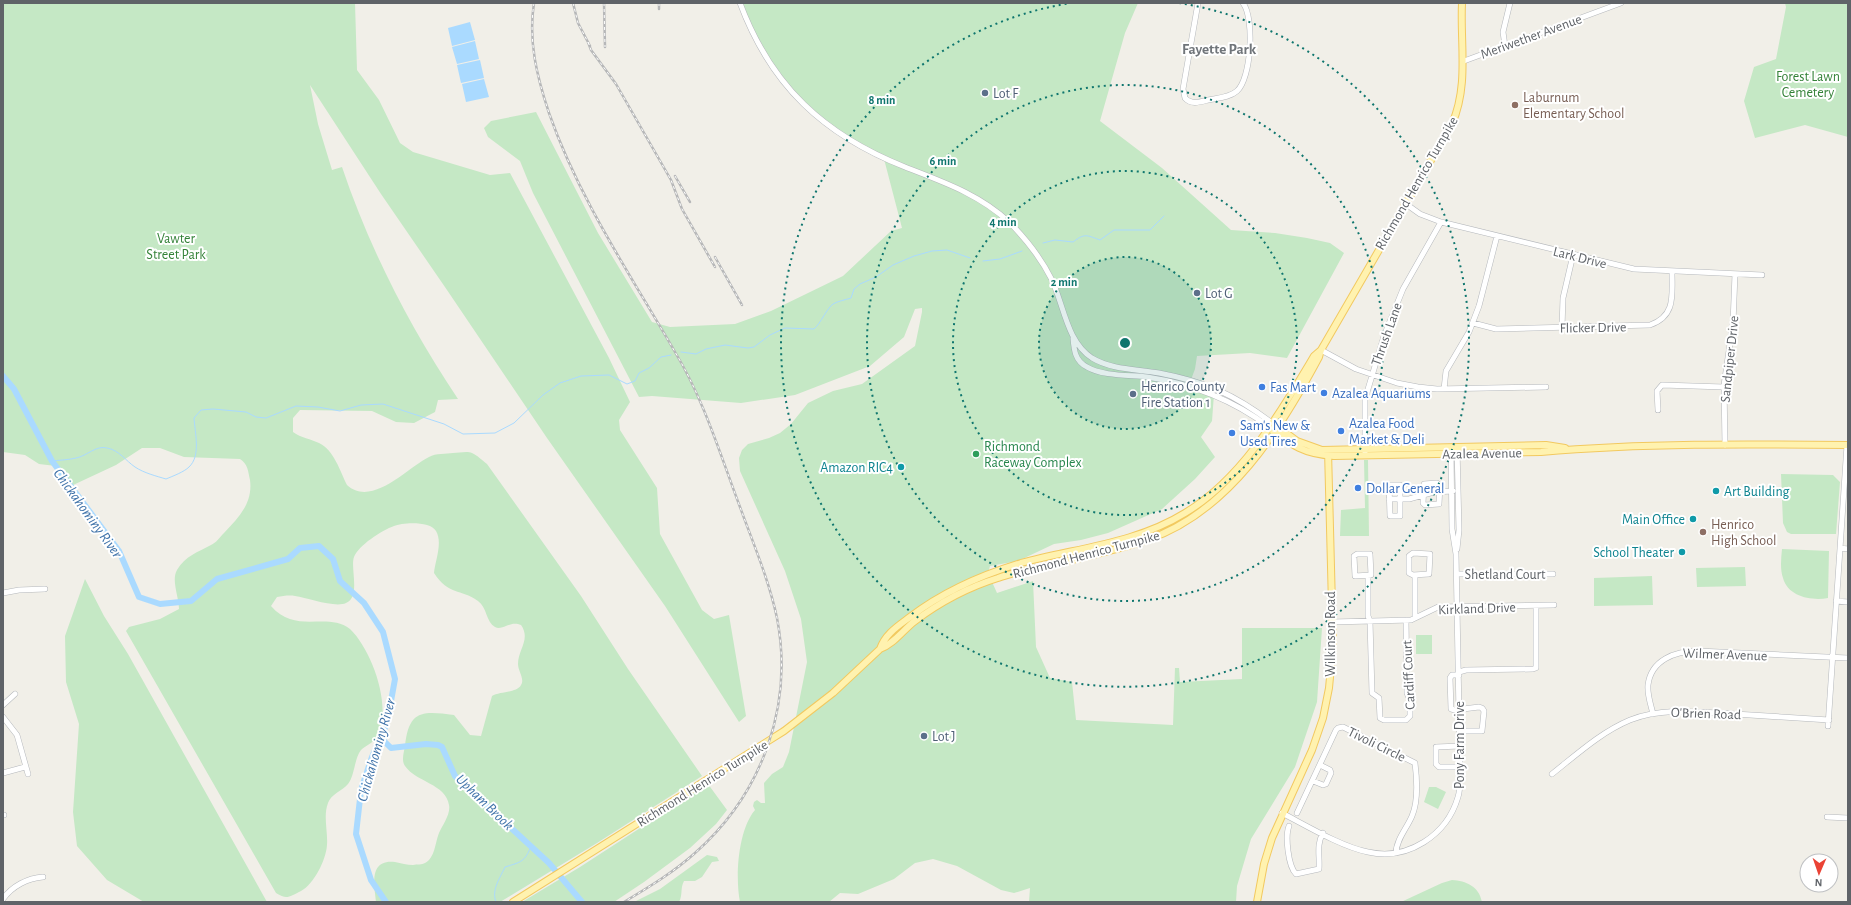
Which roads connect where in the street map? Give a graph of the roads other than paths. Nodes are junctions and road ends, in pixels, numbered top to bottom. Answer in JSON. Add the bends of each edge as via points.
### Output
{"nodes":[{"id":1,"x":740,"y":3,"type":"edge"},
{"id":2,"x":1198,"y":3,"type":"edge"},
{"id":3,"x":1243,"y":3,"type":"edge"},
{"id":4,"x":1462,"y":3,"type":"edge"},
{"id":5,"x":1510,"y":3,"type":"edge"},
{"id":6,"x":1621,"y":3,"type":"edge"},
{"id":7,"x":1505,"y":46,"type":"junction"},
{"id":8,"x":1464,"y":61,"type":"junction"},
{"id":9,"x":1406,"y":204,"type":"junction"},
{"id":10,"x":1441,"y":222,"type":"junction"},
{"id":11,"x":1497,"y":236,"type":"junction"},
{"id":12,"x":1573,"y":255,"type":"junction"},
{"id":13,"x":1672,"y":272,"type":"junction"},
{"id":14,"x":1735,"y":274,"type":"junction"},
{"id":15,"x":1762,"y":275,"type":"dead end"},
{"id":16,"x":1473,"y":322,"type":"junction"},
{"id":17,"x":1562,"y":327,"type":"junction"},
{"id":18,"x":1073,"y":338,"type":"junction"},
{"id":19,"x":1321,"y":350,"type":"junction"},
{"id":20,"x":1371,"y":374,"type":"junction"},
{"id":21,"x":1546,"y":387,"type":"dead end"},
{"id":22,"x":1724,"y":387,"type":"junction"},
{"id":23,"x":1444,"y":388,"type":"junction"},
{"id":24,"x":1658,"y":410,"type":"dead end"},
{"id":25,"x":1273,"y":427,"type":"junction"},
{"id":26,"x":1725,"y":445,"type":"junction"},
{"id":27,"x":1847,"y":445,"type":"edge"},
{"id":28,"x":1454,"y":450,"type":"junction"},
{"id":29,"x":1365,"y":452,"type":"junction"},
{"id":30,"x":1328,"y":453,"type":"junction"},
{"id":31,"x":1440,"y":491,"type":"junction"},
{"id":32,"x":1452,"y":491,"type":"junction"},
{"id":33,"x":1458,"y":491,"type":"junction"},
{"id":34,"x":1423,"y":495,"type":"junction"},
{"id":35,"x":1389,"y":499,"type":"junction"},
{"id":36,"x":1400,"y":499,"type":"junction"},
{"id":37,"x":1840,"y":548,"type":"junction"},
{"id":38,"x":1848,"y":549,"type":"edge"},
{"id":39,"x":1456,"y":554,"type":"junction"},
{"id":40,"x":1457,"y":574,"type":"junction"},
{"id":41,"x":1553,"y":574,"type":"dead end"},
{"id":42,"x":1415,"y":575,"type":"junction"},
{"id":43,"x":1368,"y":576,"type":"junction"},
{"id":44,"x":44,"y":589,"type":"dead end"},
{"id":45,"x":3,"y":593,"type":"edge"},
{"id":46,"x":1836,"y":601,"type":"junction"},
{"id":47,"x":1848,"y":602,"type":"edge"},
{"id":48,"x":1536,"y":606,"type":"junction"},
{"id":49,"x":1554,"y":606,"type":"dead end"},
{"id":50,"x":1458,"y":607,"type":"junction"},
{"id":51,"x":1415,"y":618,"type":"junction"},
{"id":52,"x":1406,"y":620,"type":"junction"},
{"id":53,"x":1370,"y":621,"type":"junction"},
{"id":54,"x":1332,"y":622,"type":"junction"},
{"id":55,"x":1833,"y":658,"type":"junction"},
{"id":56,"x":1848,"y":658,"type":"edge"},
{"id":57,"x":1459,"y":673,"type":"junction"},
{"id":58,"x":15,"y":694,"type":"dead end"},
{"id":59,"x":3,"y":705,"type":"edge"},
{"id":60,"x":1460,"y":709,"type":"junction"},
{"id":61,"x":1653,"y":714,"type":"junction"},
{"id":62,"x":3,"y":717,"type":"edge"},
{"id":63,"x":1829,"y":720,"type":"junction"},
{"id":64,"x":1828,"y":726,"type":"dead end"},
{"id":65,"x":1460,"y":732,"type":"junction"},
{"id":66,"x":1460,"y":746,"type":"junction"},
{"id":67,"x":1320,"y":765,"type":"junction"},
{"id":68,"x":25,"y":767,"type":"junction"},
{"id":69,"x":1460,"y":767,"type":"junction"},
{"id":70,"x":3,"y":773,"type":"edge"},
{"id":71,"x":28,"y":774,"type":"dead end"},
{"id":72,"x":1552,"y":774,"type":"dead end"},
{"id":73,"x":1313,"y":780,"type":"junction"},
{"id":74,"x":1282,"y":813,"type":"junction"},
{"id":75,"x":1297,"y":813,"type":"dead end"},
{"id":76,"x":1827,"y":817,"type":"dead end"},
{"id":77,"x":1848,"y":818,"type":"edge"},
{"id":78,"x":1289,"y":826,"type":"dead end"},
{"id":79,"x":1323,"y":833,"type":"junction"},
{"id":80,"x":1396,"y":853,"type":"junction"},
{"id":81,"x":43,"y":877,"type":"dead end"},
{"id":82,"x":3,"y":899,"type":"edge"},
{"id":83,"x":513,"y":902,"type":"edge"},
{"id":84,"x":1257,"y":902,"type":"edge"}],
"edges":[{"from":1,"to":18,"type":"street","name":"Azalea Avenue","via":[[751,30],[776,74],[818,119],[874,154],[974,196],[1007,220],[1030,245],[1051,278]]},
{"from":2,"to":3,"type":"street","via":[[1183,89],[1183,96],[1196,103],[1227,96],[1242,86],[1251,38],[1249,15]]},
{"from":4,"to":8,"type":"main road","name":"Richmond Henrico Turnpike"},
{"from":5,"to":7,"type":"street","via":[[1503,32]]},
{"from":6,"to":7,"type":"street","name":"Meriwether Avenue"},
{"from":7,"to":8,"type":"street","name":"Meriwether Avenue"},
{"from":8,"to":9,"type":"main road","name":"Richmond Henrico Turnpike","via":[[1462,93],[1454,119]]},
{"from":9,"to":10,"type":"street","name":"Lark Drive","via":[[1420,214]]},
{"from":9,"to":19,"type":"main road","name":"Richmond Henrico Turnpike"},
{"from":10,"to":11,"type":"street","name":"Lark Drive"},
{"from":10,"to":20,"type":"street","name":"Thrush Lane","via":[[1398,299]]},
{"from":11,"to":12,"type":"street","name":"Lark Drive"},
{"from":11,"to":16,"type":"street"},
{"from":12,"to":13,"type":"street","name":"Lark Drive","via":[[1634,269]]},
{"from":12,"to":17,"type":"street","via":[[1563,298]]},
{"from":13,"to":14,"type":"street","name":"Lark Drive"},
{"from":13,"to":17,"type":"street","name":"Flicker Drive","via":[[1670,308],[1656,323]]},
{"from":14,"to":15,"type":"street","name":"Lark Drive"},
{"from":14,"to":22,"type":"street","name":"Sandpiper Drive","via":[[1733,323]]},
{"from":16,"to":17,"type":"street","name":"Flicker Drive","via":[[1496,328]]},
{"from":16,"to":23,"type":"street","via":[[1446,371]]},
{"from":18,"to":25,"type":"street","name":"Azalea Avenue","via":[[1081,349],[1096,360],[1113,366],[1204,384],[1223,391],[1246,403]]},
{"from":18,"to":25,"type":"street","name":"Azalea Avenue","via":[[1077,358],[1087,367],[1201,389],[1240,407]]},
{"from":19,"to":20,"type":"street","via":[[1351,367]]},
{"from":19,"to":25,"type":"main road","name":"Richmond Henrico Turnpike","via":[[1314,356]]},
{"from":20,"to":23,"type":"street","via":[[1406,385]]},
{"from":20,"to":29,"type":"street","name":"Thrush Lane","via":[[1365,400]]},
{"from":21,"to":23,"type":"street"},
{"from":22,"to":24,"type":"street","via":[[1663,384],[1657,391]]},
{"from":22,"to":26,"type":"street","name":"Sandpiper Drive"},
{"from":25,"to":30,"type":"main road","name":"Azalea Avenue","via":[[1298,449]]},
{"from":25,"to":83,"type":"main road","name":"Richmond Henrico Turnpike","via":[[1248,466],[1219,496],[1174,529],[1113,550],[998,578],[954,596],[915,621],[887,646],[880,649],[801,719]]},
{"from":26,"to":27,"type":"main road","name":"Azalea Avenue"},
{"from":26,"to":28,"type":"main road","name":"Azalea Avenue","via":[[1541,452]]},
{"from":27,"to":37,"type":"street"},
{"from":28,"to":29,"type":"main road","name":"Azalea Avenue"},
{"from":28,"to":32,"type":"street","name":"Pony Farm Drive"},
{"from":28,"to":33,"type":"street","name":"Pony Farm Drive"},
{"from":29,"to":30,"type":"main road","name":"Azalea Avenue"},
{"from":30,"to":54,"type":"main road","name":"Wilkinson Road"},
{"from":31,"to":32,"type":"street"},
{"from":31,"to":34,"type":"street"},
{"from":31,"to":34,"type":"street","via":[[1439,484],[1425,483]]},
{"from":31,"to":34,"type":"street","via":[[1438,505],[1424,504]]},
{"from":32,"to":33,"type":"street"},
{"from":32,"to":39,"type":"street","name":"Pony Farm Drive","via":[[1452,529]]},
{"from":33,"to":39,"type":"street","name":"Pony Farm Drive","via":[[1459,540]]},
{"from":34,"to":36,"type":"street"},
{"from":35,"to":36,"type":"street"},
{"from":35,"to":36,"type":"street","via":[[1389,485],[1400,485]]},
{"from":35,"to":36,"type":"street","via":[[1390,516],[1400,516]]},
{"from":37,"to":38,"type":"street"},
{"from":37,"to":46,"type":"street"},
{"from":39,"to":40,"type":"street","name":"Pony Farm Drive"},
{"from":40,"to":41,"type":"street","name":"Shetland Court"},
{"from":40,"to":50,"type":"street","name":"Pony Farm Drive"},
{"from":42,"to":42,"type":"street","via":[[1409,573],[1409,554],[1428,553],[1431,556],[1430,573]]},
{"from":42,"to":51,"type":"street"},
{"from":43,"to":43,"type":"street","via":[[1354,575],[1355,555],[1370,554],[1371,575]]},
{"from":43,"to":53,"type":"street"},
{"from":44,"to":45,"type":"street"},
{"from":46,"to":47,"type":"street"},
{"from":46,"to":55,"type":"street"},
{"from":48,"to":49,"type":"street","name":"Kirkland Drive"},
{"from":48,"to":50,"type":"street","name":"Kirkland Drive"},
{"from":48,"to":57,"type":"street","via":[[1536,668],[1466,670]]},
{"from":50,"to":51,"type":"street","name":"Kirkland Drive","via":[[1434,608]]},
{"from":50,"to":57,"type":"street","name":"Pony Farm Drive"},
{"from":51,"to":52,"type":"street","name":"Kirkland Drive"},
{"from":52,"to":53,"type":"street","name":"Kirkland Drive"},
{"from":52,"to":53,"type":"street","name":"Cardiff Court","via":[[1407,693],[1410,700],[1410,716],[1408,719],[1399,720],[1380,718],[1380,700],[1372,693]]},
{"from":53,"to":54,"type":"street","name":"Kirkland Drive"},
{"from":54,"to":74,"type":"main road","name":"Wilkinson Road","via":[[1332,668],[1323,718],[1312,750]]},
{"from":55,"to":56,"type":"street","name":"Wilmer Avenue"},
{"from":55,"to":61,"type":"street","name":"Wilmer Avenue","via":[[1698,651],[1676,653],[1661,661],[1650,677],[1648,689]]},
{"from":55,"to":63,"type":"street"},
{"from":57,"to":60,"type":"street","name":"Pony Farm Drive"},
{"from":57,"to":60,"type":"street","via":[[1450,678],[1450,707],[1452,710]]},
{"from":58,"to":59,"type":"street"},
{"from":60,"to":65,"type":"street","name":"Pony Farm Drive"},
{"from":60,"to":65,"type":"street","via":[[1479,707],[1484,711],[1482,731]]},
{"from":61,"to":63,"type":"street","name":"O'Brien Road","via":[[1682,711]]},
{"from":61,"to":72,"type":"street","name":"O'Brien Road","via":[[1630,720],[1607,733]]},
{"from":62,"to":68,"type":"street","via":[[17,735]]},
{"from":63,"to":64,"type":"street"},
{"from":65,"to":66,"type":"street","name":"Pony Farm Drive"},
{"from":66,"to":69,"type":"street","name":"Pony Farm Drive"},
{"from":66,"to":69,"type":"street","via":[[1436,747],[1436,764],[1438,767]]},
{"from":67,"to":73,"type":"street","name":"Tivoli Circle"},
{"from":67,"to":73,"type":"street","via":[[1330,770],[1331,774],[1326,784]]},
{"from":67,"to":80,"type":"street","name":"Tivoli Circle","via":[[1336,730],[1341,727],[1414,762],[1415,806],[1396,846]]},
{"from":68,"to":70,"type":"street"},
{"from":68,"to":71,"type":"street"},
{"from":69,"to":80,"type":"street","name":"Pony Farm Drive","via":[[1458,796],[1445,823],[1426,842]]},
{"from":73,"to":75,"type":"street","name":"Tivoli Circle"},
{"from":74,"to":79,"type":"street","name":"Pony Farm Drive"},
{"from":74,"to":84,"type":"main road","name":"Wilkinson Road","via":[[1266,858]]},
{"from":76,"to":77,"type":"street"},
{"from":78,"to":79,"type":"street","via":[[1287,837],[1291,866],[1296,874],[1319,869],[1318,849]]},
{"from":79,"to":80,"type":"street","name":"Pony Farm Drive","via":[[1367,852]]},
{"from":81,"to":82,"type":"street","via":[[28,880]]}]}
